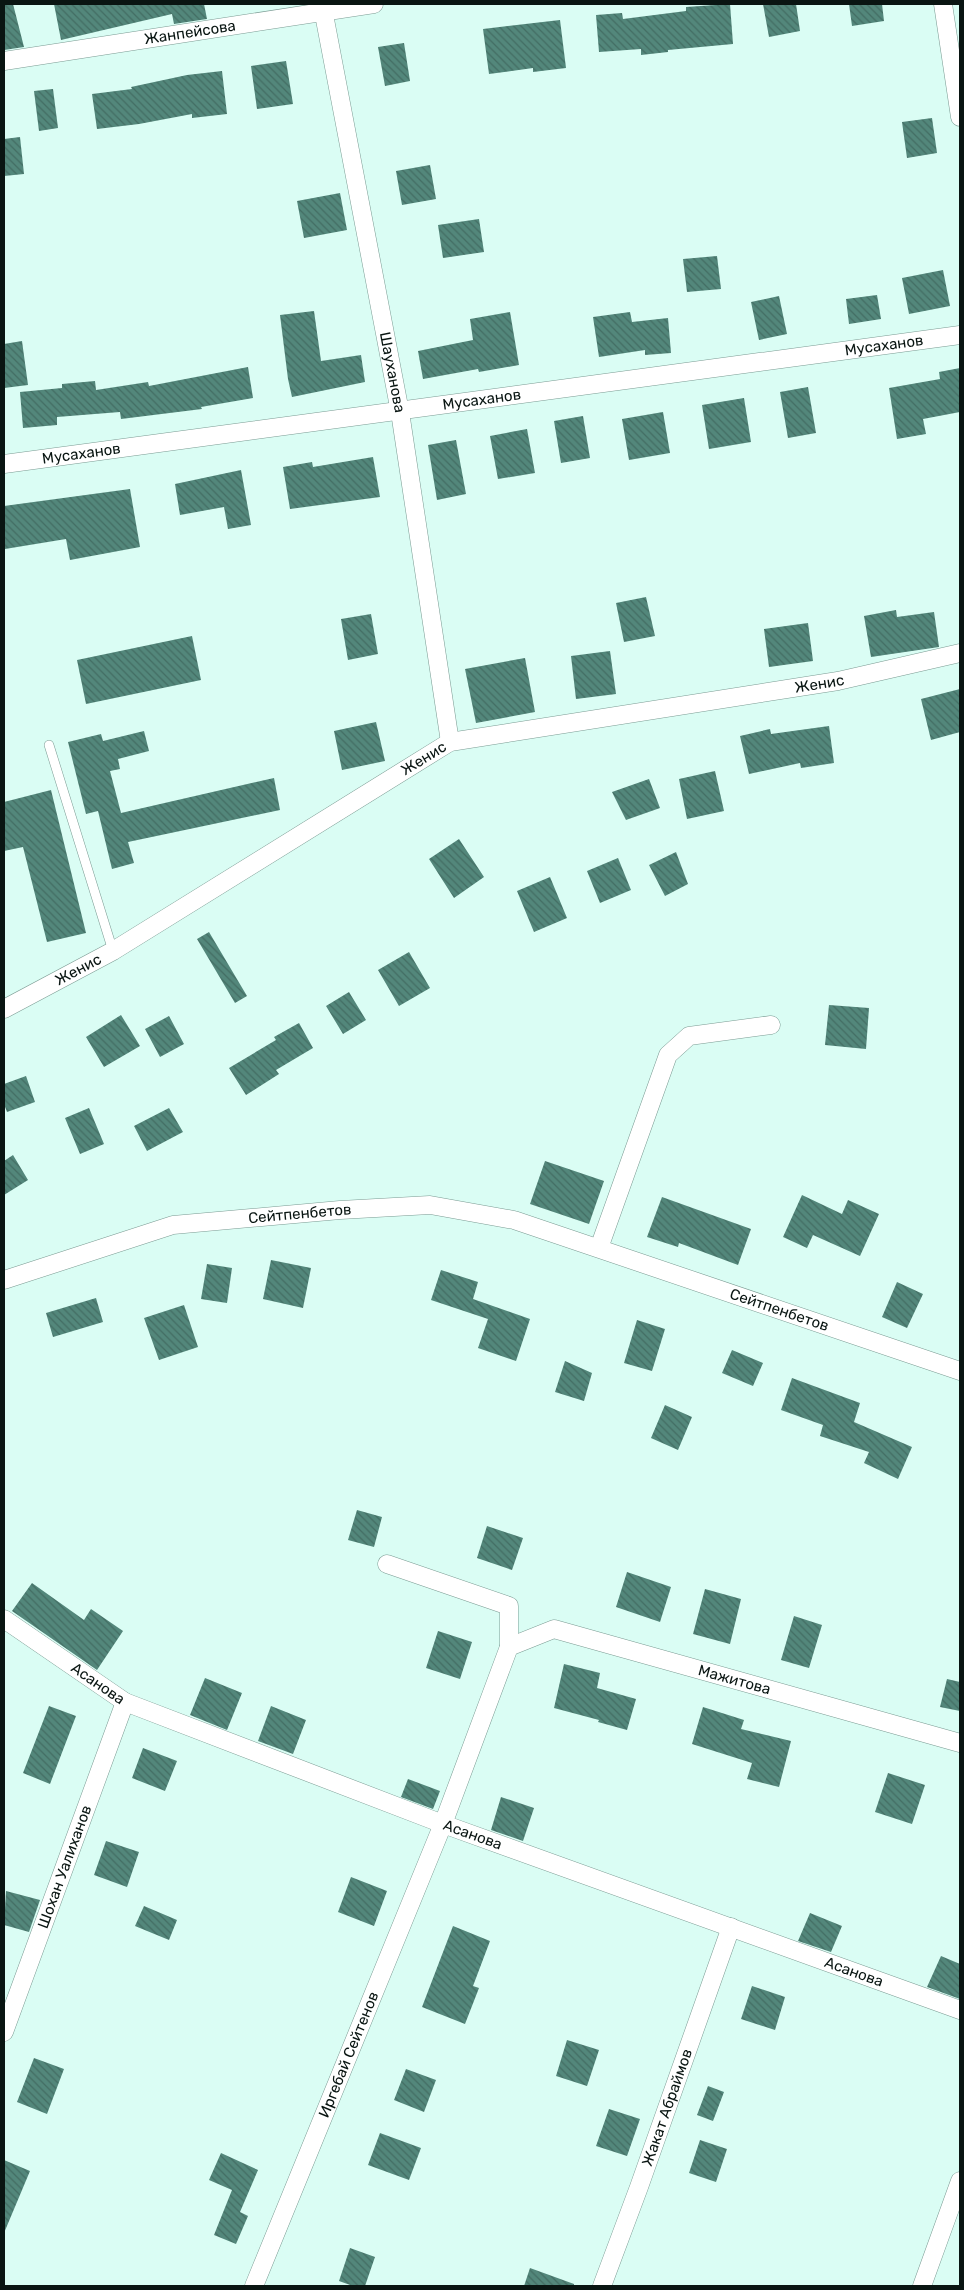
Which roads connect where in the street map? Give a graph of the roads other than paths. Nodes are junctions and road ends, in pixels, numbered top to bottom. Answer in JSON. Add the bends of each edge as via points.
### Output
{"nodes":[{"id":1,"x":374,"y":4,"type":"edge"},
{"id":2,"x":943,"y":4,"type":"edge"},
{"id":3,"x":322,"y":7,"type":"edge"},
{"id":4,"x":4,"y":61,"type":"edge"},
{"id":5,"x":960,"y":117,"type":"edge"},
{"id":6,"x":960,"y":335,"type":"edge"},
{"id":7,"x":400,"y":412,"type":"junction"},
{"id":8,"x":4,"y":464,"type":"edge"},
{"id":9,"x":960,"y":653,"type":"edge"},
{"id":10,"x":450,"y":742,"type":"junction"},
{"id":11,"x":49,"y":745,"type":"dead end"},
{"id":12,"x":113,"y":952,"type":"junction"},
{"id":13,"x":4,"y":1009,"type":"edge"},
{"id":14,"x":771,"y":1025,"type":"dead end"},
{"id":15,"x":599,"y":1248,"type":"junction"},
{"id":16,"x":4,"y":1280,"type":"edge"},
{"id":17,"x":960,"y":1371,"type":"edge"},
{"id":18,"x":387,"y":1564,"type":"dead end"},
{"id":19,"x":4,"y":1619,"type":"edge"},
{"id":20,"x":510,"y":1647,"type":"junction"},
{"id":21,"x":125,"y":1702,"type":"junction"},
{"id":22,"x":960,"y":1743,"type":"edge"},
{"id":23,"x":443,"y":1824,"type":"junction"},
{"id":24,"x":731,"y":1927,"type":"junction"},
{"id":25,"x":960,"y":2010,"type":"edge"},
{"id":26,"x":4,"y":2032,"type":"edge"},
{"id":27,"x":960,"y":2181,"type":"edge"},
{"id":28,"x":254,"y":2286,"type":"edge"},
{"id":29,"x":602,"y":2286,"type":"edge"},
{"id":30,"x":922,"y":2286,"type":"edge"}],
"edges":[{"from":1,"to":3,"type":"street","name":"Жанпейсова"},
{"from":2,"to":5,"type":"street"},
{"from":3,"to":4,"type":"street","name":"Жанпейсова"},
{"from":3,"to":7,"type":"street","name":"Шауханова"},
{"from":6,"to":7,"type":"street","name":"Мусаханов"},
{"from":7,"to":8,"type":"street","name":"Мусаханов"},
{"from":7,"to":10,"type":"street","name":"Шауханова"},
{"from":9,"to":10,"type":"street","name":"Женис","via":[[838,681]]},
{"from":10,"to":12,"type":"street","name":"Женис"},
{"from":11,"to":12,"type":"lane"},
{"from":12,"to":13,"type":"street","name":"Женис"},
{"from":14,"to":15,"type":"street","via":[[689,1036],[668,1055]]},
{"from":15,"to":16,"type":"street","name":"Сейтпенбетов","via":[[514,1220],[430,1205],[349,1209],[174,1225]]},
{"from":15,"to":17,"type":"street","name":"Сейтпенбетов"},
{"from":18,"to":20,"type":"street","via":[[508,1606]]},
{"from":19,"to":21,"type":"street","name":"Асанова"},
{"from":20,"to":22,"type":"street","name":"Мажитова","via":[[554,1629]]},
{"from":20,"to":23,"type":"street"},
{"from":21,"to":23,"type":"street","name":"Асанова"},
{"from":21,"to":26,"type":"street","name":"Шохан Уалиханов"},
{"from":23,"to":24,"type":"street","name":"Асанова"},
{"from":23,"to":28,"type":"street","name":"Иргебай Сейтенов"},
{"from":24,"to":25,"type":"street","name":"Асанова"},
{"from":24,"to":29,"type":"street","name":"Жакат Абраймов"},
{"from":27,"to":30,"type":"street"}]}
